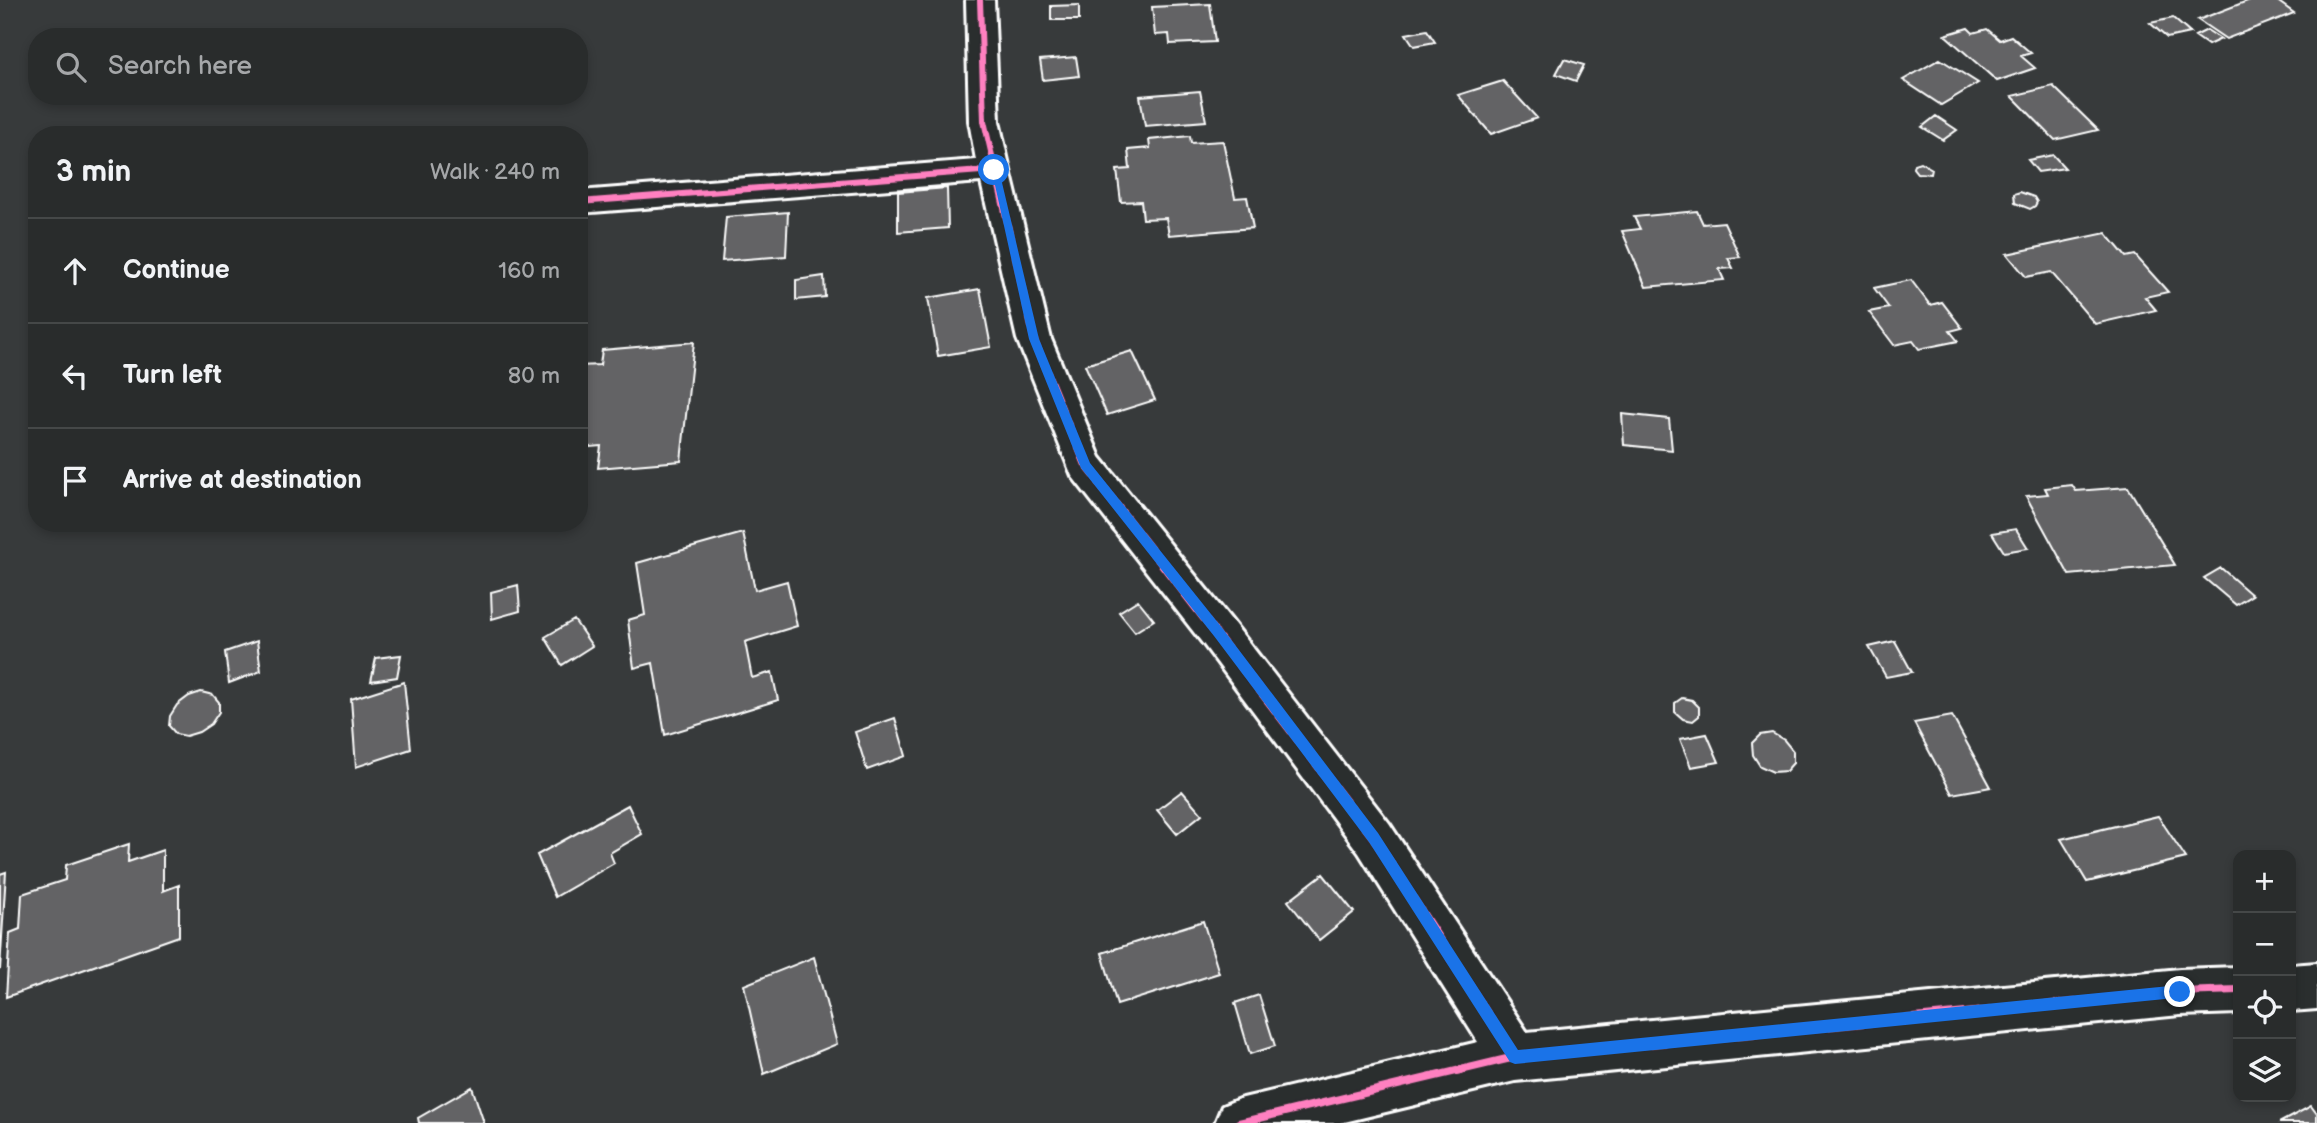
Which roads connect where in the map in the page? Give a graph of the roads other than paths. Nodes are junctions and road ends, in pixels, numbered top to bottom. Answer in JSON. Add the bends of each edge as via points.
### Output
{"nodes":[{"id":1,"x":980,"y":0,"type":"edge"},
{"id":2,"x":994,"y":170,"type":"junction"},
{"id":3,"x":588,"y":201,"type":"edge"},
{"id":4,"x":2317,"y":986,"type":"edge"},
{"id":5,"x":2296,"y":988,"type":"edge"},
{"id":6,"x":2233,"y":990,"type":"edge"},
{"id":7,"x":1515,"y":1057,"type":"junction"},
{"id":8,"x":1239,"y":1123,"type":"edge"}],
"edges":[{"from":1,"to":2,"type":"street","via":[[984,121]]},
{"from":2,"to":3,"type":"street"},
{"from":2,"to":7,"type":"street","via":[[1034,339],[1085,465],[1374,838]]},
{"from":4,"to":5,"type":"street"},
{"from":6,"to":7,"type":"street"},
{"from":7,"to":8,"type":"street"}]}
